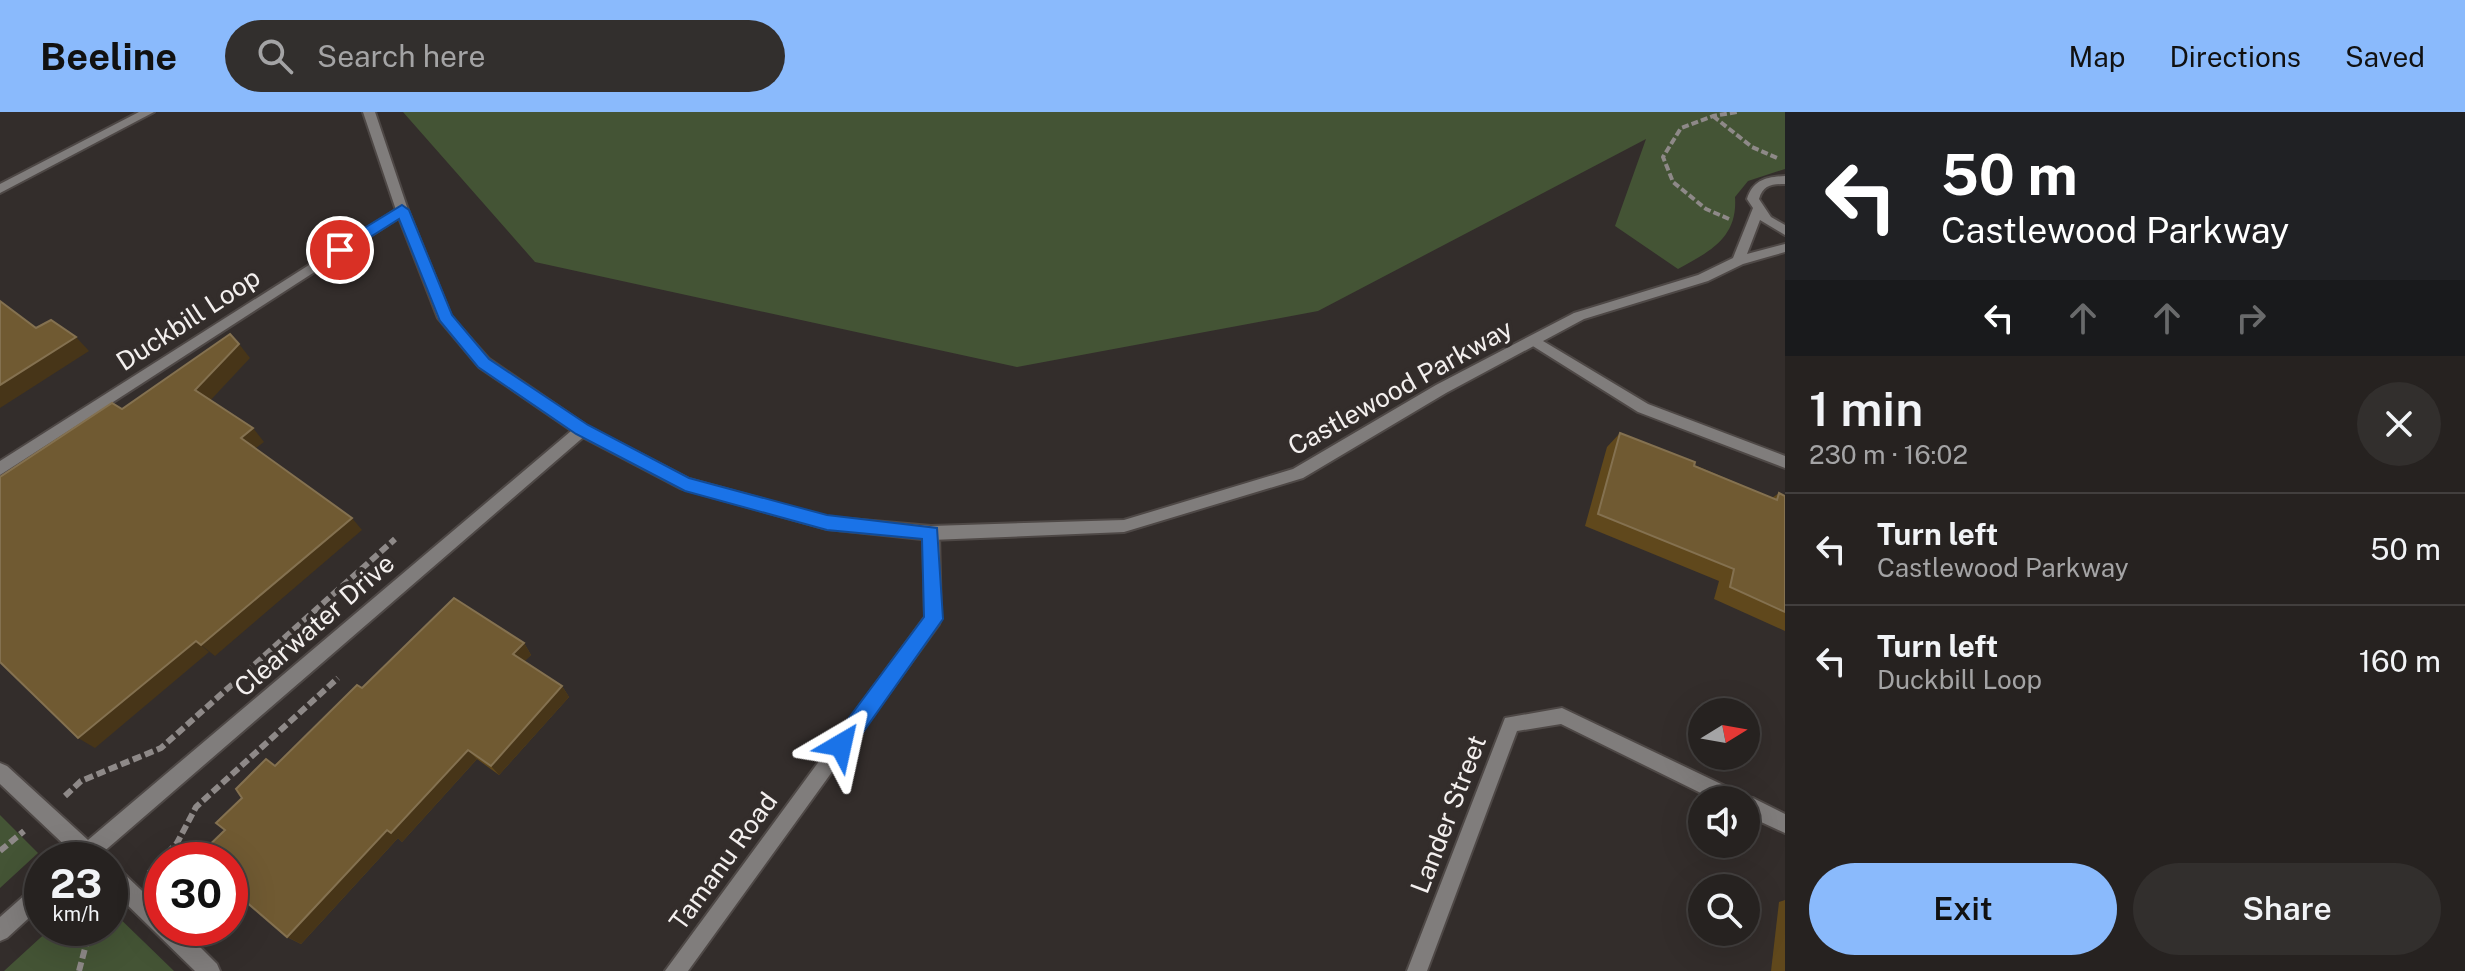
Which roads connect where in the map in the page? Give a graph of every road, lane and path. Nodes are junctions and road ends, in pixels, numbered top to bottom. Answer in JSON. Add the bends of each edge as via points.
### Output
{"nodes":[{"id":1,"x":148,"y":112,"type":"edge"},
{"id":2,"x":369,"y":112,"type":"edge"},
{"id":3,"x":1737,"y":112,"type":"edge"},
{"id":4,"x":1713,"y":116,"type":"junction"},
{"id":5,"x":1785,"y":161,"type":"edge"},
{"id":6,"x":1785,"y":180,"type":"edge"},
{"id":7,"x":0,"y":189,"type":"edge"},
{"id":8,"x":402,"y":210,"type":"junction"},
{"id":9,"x":1758,"y":210,"type":"junction"},
{"id":10,"x":1738,"y":223,"type":"dead end"},
{"id":11,"x":1785,"y":231,"type":"edge"},
{"id":12,"x":1785,"y":248,"type":"edge"},
{"id":13,"x":1738,"y":261,"type":"junction"},
{"id":14,"x":1533,"y":340,"type":"junction"},
{"id":15,"x":582,"y":430,"type":"junction"},
{"id":16,"x":1785,"y":462,"type":"edge"},
{"id":17,"x":0,"y":469,"type":"edge"},
{"id":18,"x":931,"y":533,"type":"junction"},
{"id":19,"x":395,"y":539,"type":"dead end"},
{"id":20,"x":344,"y":673,"type":"dead end"},
{"id":21,"x":0,"y":772,"type":"edge"},
{"id":22,"x":1706,"y":786,"type":"edge"},
{"id":23,"x":1760,"y":812,"type":"edge"},
{"id":24,"x":45,"y":814,"type":"junction"},
{"id":25,"x":1785,"y":824,"type":"edge"},
{"id":26,"x":72,"y":842,"type":"edge"},
{"id":27,"x":106,"y":842,"type":"edge"},
{"id":28,"x":0,"y":851,"type":"edge"},
{"id":29,"x":128,"y":890,"type":"edge"},
{"id":30,"x":131,"y":893,"type":"junction"},
{"id":31,"x":144,"y":906,"type":"edge"},
{"id":32,"x":24,"y":909,"type":"edge"},
{"id":33,"x":0,"y":931,"type":"edge"},
{"id":34,"x":86,"y":946,"type":"edge"},
{"id":35,"x":184,"y":946,"type":"edge"},
{"id":36,"x":79,"y":971,"type":"edge"},
{"id":37,"x":210,"y":971,"type":"edge"},
{"id":38,"x":675,"y":971,"type":"edge"},
{"id":39,"x":1417,"y":971,"type":"edge"}],
"edges":[{"from":1,"to":7,"type":"street"},
{"from":2,"to":8,"type":"street","name":"Castlewood Parkway"},
{"from":3,"to":4,"type":"path"},
{"from":4,"to":5,"type":"path","via":[[1752,147]]},
{"from":4,"to":10,"type":"path","via":[[1681,128],[1663,157],[1673,182],[1706,209]]},
{"from":6,"to":9,"type":"street","via":[[1762,183],[1754,190]]},
{"from":8,"to":15,"type":"street","name":"Castlewood Parkway","via":[[445,318],[484,363]]},
{"from":8,"to":17,"type":"street","name":"Duckbill Loop"},
{"from":9,"to":11,"type":"street"},
{"from":9,"to":13,"type":"street"},
{"from":12,"to":13,"type":"street","name":"Castlewood Parkway"},
{"from":13,"to":14,"type":"street","name":"Castlewood Parkway","via":[[1703,278],[1579,316]]},
{"from":14,"to":16,"type":"street","via":[[1643,408]]},
{"from":14,"to":18,"type":"street","name":"Castlewood Parkway","via":[[1298,474],[1124,526]]},
{"from":15,"to":18,"type":"street","name":"Castlewood Parkway","via":[[685,484],[827,523]]},
{"from":15,"to":27,"type":"street","name":"Clearwater Drive"},
{"from":18,"to":38,"type":"street","name":"Tamanu Road","via":[[933,619]]},
{"from":19,"to":24,"type":"path","via":[[161,748],[81,781]]},
{"from":20,"to":30,"type":"path","via":[[196,807],[177,843]]},
{"from":21,"to":24,"type":"street"},
{"from":22,"to":39,"type":"street","name":"Lander Street","via":[[1562,716],[1511,724]]},
{"from":23,"to":25,"type":"street"},
{"from":24,"to":26,"type":"street"},
{"from":24,"to":28,"type":"path"},
{"from":29,"to":30,"type":"street"},
{"from":30,"to":31,"type":"street"},
{"from":32,"to":33,"type":"street"},
{"from":34,"to":36,"type":"path"},
{"from":35,"to":37,"type":"street"}]}
